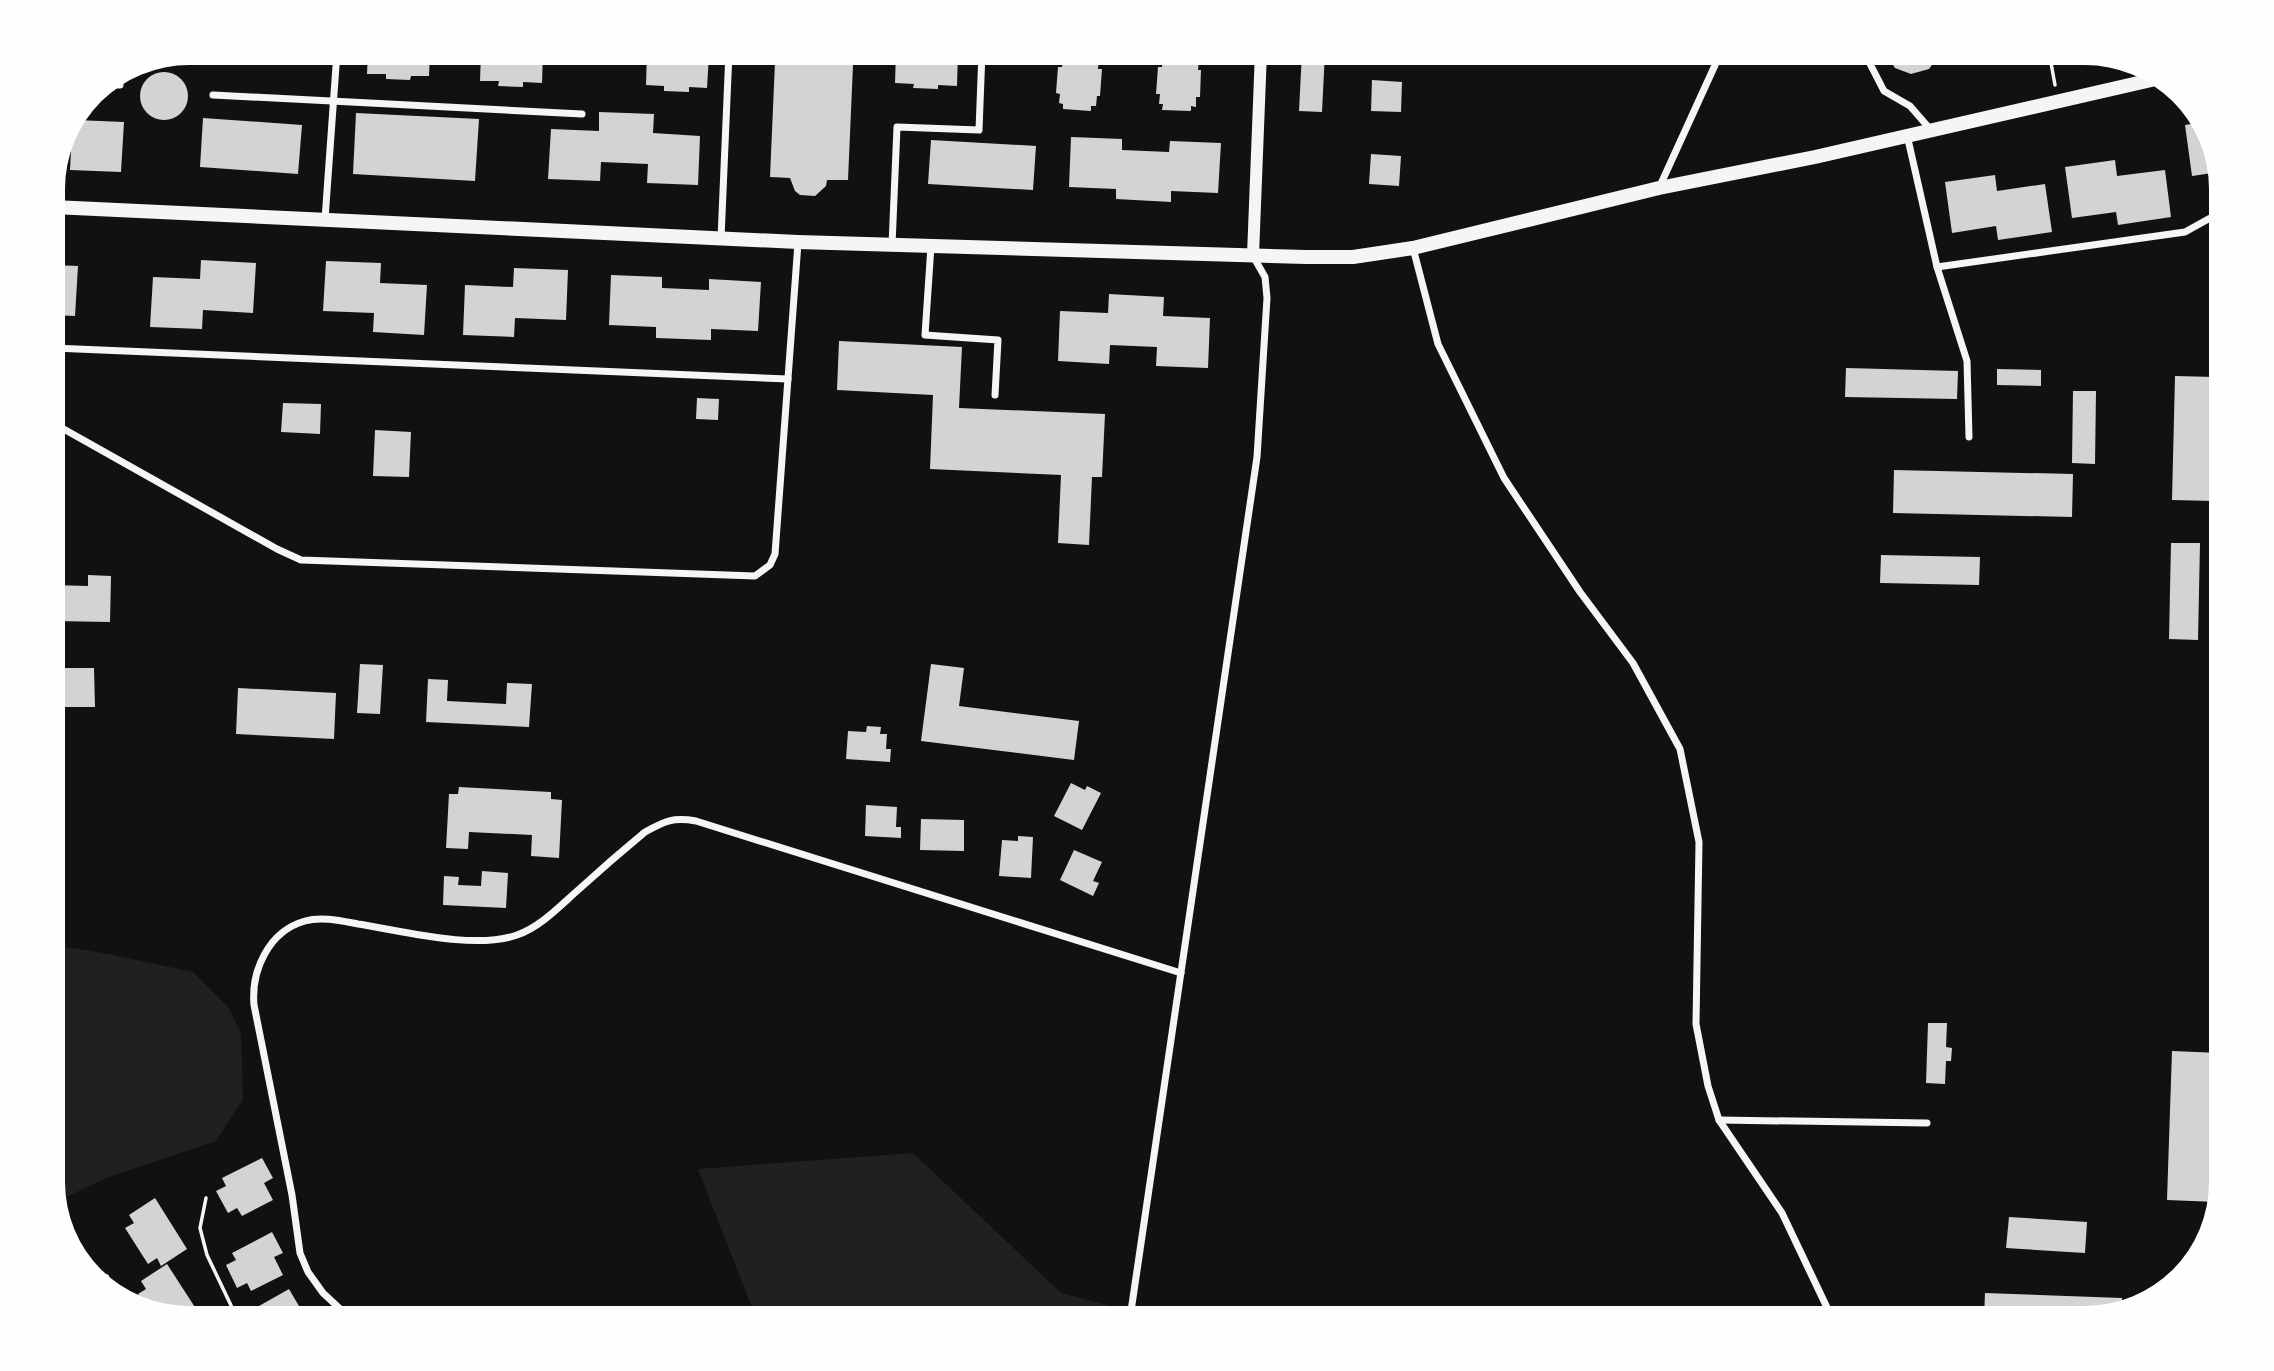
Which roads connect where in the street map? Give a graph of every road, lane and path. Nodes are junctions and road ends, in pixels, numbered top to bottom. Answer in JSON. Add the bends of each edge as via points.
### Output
{"nodes":[{"id":1,"x":336,"y":65,"type":"edge"},
{"id":2,"x":728,"y":65,"type":"edge"},
{"id":3,"x":982,"y":65,"type":"edge"},
{"id":4,"x":1260,"y":65,"type":"edge"},
{"id":5,"x":1715,"y":65,"type":"edge"},
{"id":6,"x":1870,"y":65,"type":"edge"},
{"id":7,"x":2051,"y":65,"type":"edge"},
{"id":8,"x":2147,"y":81,"type":"edge"},
{"id":9,"x":212,"y":95,"type":"dead end"},
{"id":10,"x":2057,"y":101,"type":"junction"},
{"id":11,"x":333,"y":102,"type":"junction"},
{"id":12,"x":582,"y":114,"type":"dead end"},
{"id":13,"x":1930,"y":129,"type":"junction"},
{"id":14,"x":1907,"y":134,"type":"junction"},
{"id":15,"x":1659,"y":188,"type":"junction"},
{"id":16,"x":65,"y":208,"type":"edge"},
{"id":17,"x":2209,"y":219,"type":"edge"},
{"id":18,"x":325,"y":220,"type":"junction"},
{"id":19,"x":721,"y":238,"type":"junction"},
{"id":20,"x":798,"y":242,"type":"junction"},
{"id":21,"x":892,"y":245,"type":"junction"},
{"id":22,"x":931,"y":246,"type":"junction"},
{"id":23,"x":1413,"y":248,"type":"junction"},
{"id":24,"x":1253,"y":255,"type":"junction"},
{"id":25,"x":1937,"y":267,"type":"junction"},
{"id":26,"x":65,"y":349,"type":"edge"},
{"id":27,"x":788,"y":379,"type":"junction"},
{"id":28,"x":995,"y":395,"type":"dead end"},
{"id":29,"x":65,"y":430,"type":"edge"},
{"id":30,"x":1969,"y":437,"type":"dead end"},
{"id":31,"x":1181,"y":973,"type":"junction"},
{"id":32,"x":1719,"y":1120,"type":"junction"},
{"id":33,"x":1927,"y":1124,"type":"dead end"},
{"id":34,"x":206,"y":1198,"type":"dead end"},
{"id":35,"x":231,"y":1306,"type":"edge"},
{"id":36,"x":337,"y":1306,"type":"edge"},
{"id":37,"x":1132,"y":1306,"type":"edge"},
{"id":38,"x":1826,"y":1306,"type":"edge"}],
"edges":[{"from":1,"to":11,"type":"street"},
{"from":2,"to":19,"type":"street"},
{"from":3,"to":21,"type":"street","via":[[979,130],[897,127]]},
{"from":4,"to":24,"type":"street"},
{"from":5,"to":15,"type":"street"},
{"from":6,"to":13,"type":"street","via":[[1884,92],[1910,106]]},
{"from":7,"to":10,"type":"path"},
{"from":8,"to":10,"type":"main road"},
{"from":9,"to":11,"type":"street"},
{"from":10,"to":13,"type":"main road"},
{"from":11,"to":12,"type":"street"},
{"from":11,"to":18,"type":"street"},
{"from":13,"to":14,"type":"main road"},
{"from":14,"to":15,"type":"main road"},
{"from":14,"to":25,"type":"street"},
{"from":15,"to":23,"type":"main road"},
{"from":16,"to":18,"type":"main road"},
{"from":17,"to":25,"type":"street","via":[[2185,232]]},
{"from":18,"to":19,"type":"main road"},
{"from":19,"to":20,"type":"main road"},
{"from":20,"to":21,"type":"main road"},
{"from":20,"to":27,"type":"street"},
{"from":21,"to":22,"type":"main road"},
{"from":22,"to":24,"type":"main road"},
{"from":22,"to":28,"type":"street","via":[[925,335],[998,340]]},
{"from":23,"to":24,"type":"main road","via":[[1353,257]]},
{"from":23,"to":32,"type":"street","via":[[1438,344],[1504,478],[1633,663],[1680,749],[1699,842],[1696,1024]]},
{"from":24,"to":31,"type":"street","via":[[1265,277],[1267,298],[1257,457]]},
{"from":25,"to":30,"type":"street","via":[[1967,361]]},
{"from":26,"to":27,"type":"street"},
{"from":27,"to":29,"type":"street","via":[[775,554],[770,565],[755,576],[301,559]]},
{"from":31,"to":36,"type":"street","via":[[677,818],[645,832],[547,918],[519,935],[466,940],[333,920],[306,921],[285,931],[268,947],[257,968],[254,1005],[300,1253],[308,1272]]},
{"from":31,"to":37,"type":"street"},
{"from":32,"to":33,"type":"street"},
{"from":32,"to":38,"type":"street","via":[[1782,1213]]},
{"from":34,"to":35,"type":"path","via":[[200,1228],[207,1255]]}]}
